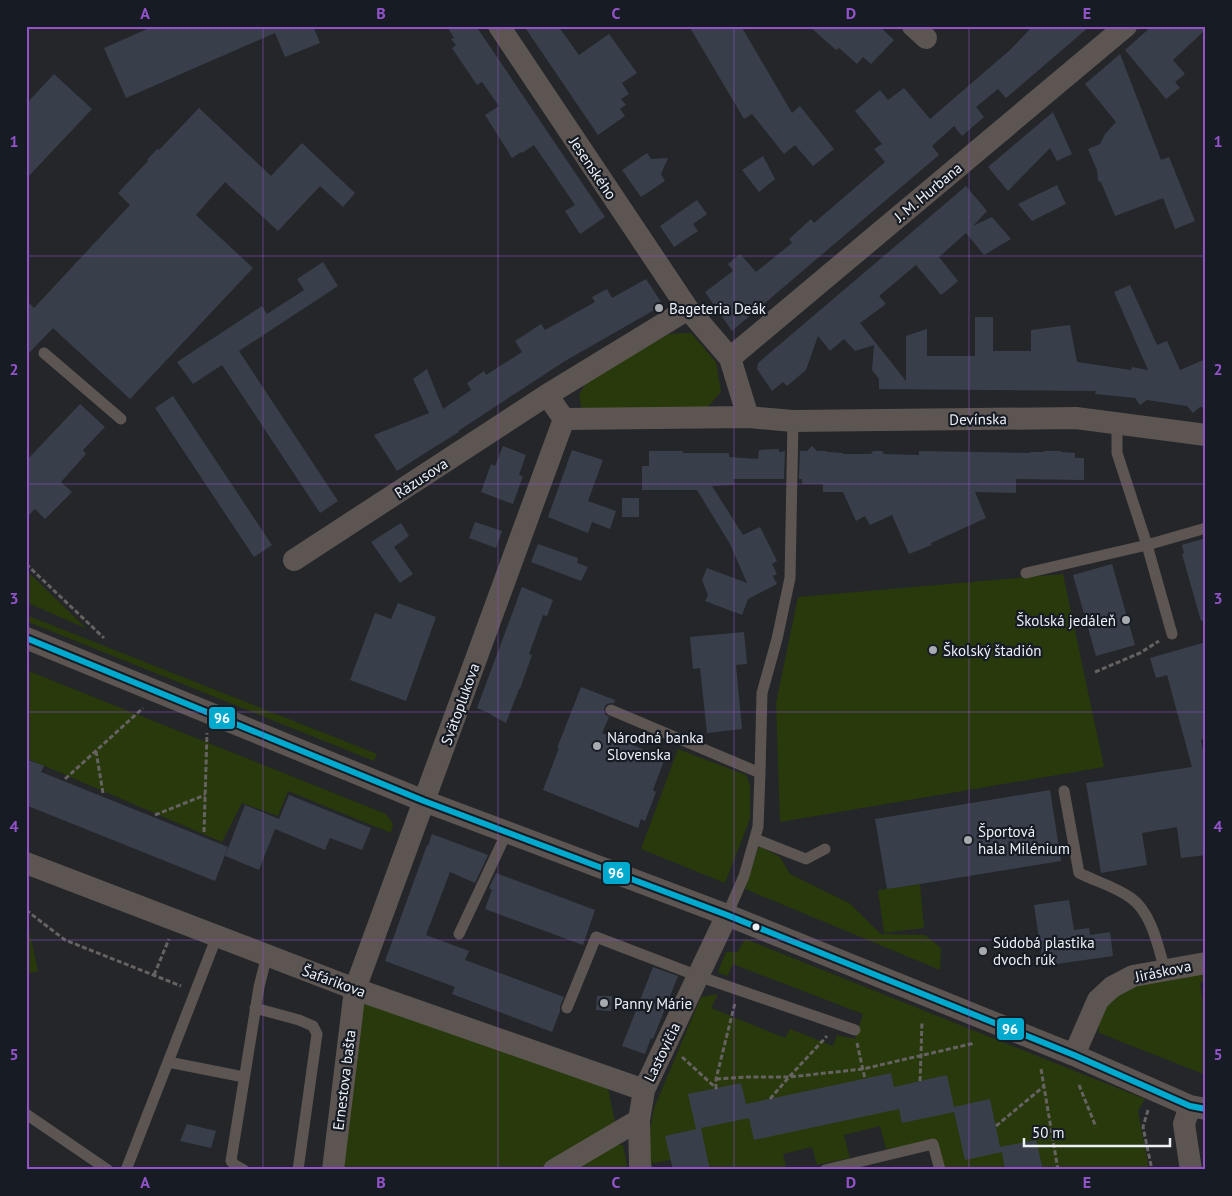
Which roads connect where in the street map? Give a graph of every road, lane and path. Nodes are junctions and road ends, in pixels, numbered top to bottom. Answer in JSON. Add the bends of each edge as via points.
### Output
{"nodes":[{"id":1,"x":499,"y":26,"type":"edge"},
{"id":2,"x":1126,"y":26,"type":"edge"},
{"id":3,"x":688,"y":309,"type":"junction"},
{"id":4,"x":44,"y":353,"type":"dead end"},
{"id":5,"x":730,"y":358,"type":"junction"},
{"id":6,"x":547,"y":395,"type":"junction"},
{"id":7,"x":748,"y":417,"type":"junction"},
{"id":8,"x":120,"y":419,"type":"dead end"},
{"id":9,"x":564,"y":419,"type":"junction"},
{"id":10,"x":793,"y":421,"type":"junction"},
{"id":11,"x":1117,"y":423,"type":"junction"},
{"id":12,"x":1206,"y":435,"type":"edge"},
{"id":13,"x":1206,"y":528,"type":"edge"},
{"id":14,"x":1147,"y":544,"type":"junction"},
{"id":15,"x":294,"y":560,"type":"dead end"},
{"id":16,"x":26,"y":564,"type":"edge"},
{"id":17,"x":1026,"y":573,"type":"dead end"},
{"id":18,"x":1172,"y":634,"type":"joint"},
{"id":19,"x":26,"y":638,"type":"edge"},
{"id":20,"x":104,"y":638,"type":"dead end"},
{"id":21,"x":1095,"y":672,"type":"dead end"},
{"id":22,"x":143,"y":708,"type":"dead end"},
{"id":23,"x":612,"y":710,"type":"dead end"},
{"id":24,"x":207,"y":733,"type":"dead end"},
{"id":25,"x":96,"y":751,"type":"junction"},
{"id":26,"x":760,"y":773,"type":"junction"},
{"id":27,"x":65,"y":779,"type":"dead end"},
{"id":28,"x":1064,"y":791,"type":"dead end"},
{"id":29,"x":103,"y":793,"type":"dead end"},
{"id":30,"x":205,"y":795,"type":"junction"},
{"id":31,"x":424,"y":801,"type":"junction"},
{"id":32,"x":155,"y":815,"type":"dead end"},
{"id":33,"x":204,"y":832,"type":"dead end"},
{"id":34,"x":507,"y":832,"type":"junction"},
{"id":35,"x":755,"y":839,"type":"junction"},
{"id":36,"x":825,"y":849,"type":"dead end"},
{"id":37,"x":26,"y":863,"type":"edge"},
{"id":38,"x":26,"y":910,"type":"edge"},
{"id":39,"x":727,"y":915,"type":"junction"},
{"id":40,"x":177,"y":921,"type":"junction"},
{"id":41,"x":459,"y":934,"type":"dead end"},
{"id":42,"x":217,"y":936,"type":"junction"},
{"id":43,"x":267,"y":956,"type":"junction"},
{"id":44,"x":1206,"y":963,"type":"edge"},
{"id":45,"x":1165,"y":970,"type":"junction"},
{"id":46,"x":154,"y":975,"type":"junction"},
{"id":47,"x":698,"y":976,"type":"junction"},
{"id":48,"x":166,"y":980,"type":"dead end"},
{"id":49,"x":355,"y":989,"type":"junction"},
{"id":50,"x":738,"y":990,"type":"junction"},
{"id":51,"x":255,"y":1008,"type":"junction"},
{"id":52,"x":567,"y":1008,"type":"dead end"},
{"id":53,"x":922,"y":1022,"type":"dead end"},
{"id":54,"x":839,"y":1024,"type":"junction"},
{"id":55,"x":854,"y":1030,"type":"joint"},
{"id":56,"x":666,"y":1043,"type":"junction"},
{"id":57,"x":975,"y":1043,"type":"dead end"},
{"id":58,"x":921,"y":1055,"type":"junction"},
{"id":59,"x":1074,"y":1056,"type":"junction"},
{"id":60,"x":168,"y":1062,"type":"junction"},
{"id":61,"x":863,"y":1068,"type":"junction"},
{"id":62,"x":1041,"y":1070,"type":"dead end"},
{"id":63,"x":244,"y":1077,"type":"junction"},
{"id":64,"x":789,"y":1077,"type":"junction"},
{"id":65,"x":716,"y":1079,"type":"junction"},
{"id":66,"x":865,"y":1079,"type":"dead end"},
{"id":67,"x":920,"y":1081,"type":"dead end"},
{"id":68,"x":1079,"y":1085,"type":"dead end"},
{"id":69,"x":1044,"y":1087,"type":"junction"},
{"id":70,"x":644,"y":1090,"type":"junction"},
{"id":71,"x":770,"y":1099,"type":"dead end"},
{"id":72,"x":1198,"y":1107,"type":"edge"},
{"id":73,"x":1148,"y":1110,"type":"dead end"},
{"id":74,"x":26,"y":1114,"type":"edge"},
{"id":75,"x":639,"y":1120,"type":"junction"},
{"id":76,"x":996,"y":1126,"type":"dead end"},
{"id":77,"x":1096,"y":1127,"type":"dead end"},
{"id":78,"x":108,"y":1170,"type":"edge"},
{"id":79,"x":126,"y":1170,"type":"edge"},
{"id":80,"x":244,"y":1170,"type":"edge"},
{"id":81,"x":298,"y":1170,"type":"edge"},
{"id":82,"x":333,"y":1170,"type":"edge"},
{"id":83,"x":554,"y":1170,"type":"edge"},
{"id":84,"x":641,"y":1170,"type":"edge"},
{"id":85,"x":824,"y":1170,"type":"edge"},
{"id":86,"x":940,"y":1170,"type":"edge"},
{"id":87,"x":1058,"y":1170,"type":"edge"},
{"id":88,"x":1152,"y":1170,"type":"edge"},
{"id":89,"x":1191,"y":1170,"type":"edge"}],
"edges":[{"from":1,"to":3,"type":"street","name":"Jesenského"},
{"from":2,"to":5,"type":"street","name":"J. M. Hurbana"},
{"from":3,"to":5,"type":"street","name":"Jesenského"},
{"from":3,"to":6,"type":"street","name":"Rázusova"},
{"from":4,"to":8,"type":"lane"},
{"from":5,"to":7,"type":"street"},
{"from":6,"to":9,"type":"street"},
{"from":6,"to":15,"type":"street","name":"Rázusova"},
{"from":7,"to":9,"type":"street","name":"Devínska"},
{"from":7,"to":10,"type":"street","name":"Devínska"},
{"from":9,"to":31,"type":"street","name":"Svätoplukova"},
{"from":10,"to":11,"type":"street","name":"Devínska","via":[[1076,418]]},
{"from":10,"to":26,"type":"lane","via":[[790,578],[762,693]]},
{"from":11,"to":12,"type":"street","name":"Devínska"},
{"from":11,"to":14,"type":"lane","via":[[1116,453]]},
{"from":13,"to":14,"type":"lane"},
{"from":14,"to":17,"type":"lane"},
{"from":14,"to":18,"type":"lane"},
{"from":16,"to":20,"type":"path"},
{"from":18,"to":21,"type":"path","via":[[1140,653]]},
{"from":19,"to":31,"type":"street"},
{"from":22,"to":25,"type":"path"},
{"from":23,"to":26,"type":"lane"},
{"from":24,"to":30,"type":"path"},
{"from":25,"to":27,"type":"path"},
{"from":25,"to":29,"type":"path"},
{"from":26,"to":35,"type":"lane"},
{"from":28,"to":45,"type":"lane","via":[[1079,873],[1132,898],[1152,928]]},
{"from":30,"to":32,"type":"path"},
{"from":30,"to":33,"type":"path"},
{"from":31,"to":34,"type":"street"},
{"from":31,"to":49,"type":"street","name":"Svätoplukova"},
{"from":34,"to":39,"type":"street"},
{"from":34,"to":41,"type":"lane"},
{"from":35,"to":36,"type":"lane","via":[[806,859]]},
{"from":35,"to":39,"type":"lane"},
{"from":37,"to":40,"type":"street","name":"Šafárikova"},
{"from":38,"to":46,"type":"path","via":[[66,940]]},
{"from":39,"to":47,"type":"street","name":"Lastovičia"},
{"from":39,"to":59,"type":"street"},
{"from":40,"to":42,"type":"street","name":"Šafárikova"},
{"from":40,"to":46,"type":"path"},
{"from":42,"to":43,"type":"street","name":"Šafárikova"},
{"from":42,"to":60,"type":"lane"},
{"from":43,"to":49,"type":"street","name":"Šafárikova"},
{"from":43,"to":51,"type":"lane"},
{"from":44,"to":45,"type":"street","name":"Jiráskova"},
{"from":45,"to":59,"type":"street","name":"Jiráskova","via":[[1133,976],[1112,987],[1098,1000]]},
{"from":46,"to":48,"type":"path"},
{"from":47,"to":50,"type":"lane"},
{"from":47,"to":52,"type":"lane","via":[[596,937]]},
{"from":47,"to":56,"type":"street","name":"Lastovičia"},
{"from":49,"to":70,"type":"street","name":"Šafárikova"},
{"from":49,"to":82,"type":"street","name":"Ernestova bašta"},
{"from":50,"to":54,"type":"lane"},
{"from":50,"to":65,"type":"path"},
{"from":51,"to":63,"type":"lane"},
{"from":51,"to":81,"type":"lane","via":[[299,1020],[313,1026],[316,1034]]},
{"from":53,"to":58,"type":"path"},
{"from":54,"to":55,"type":"lane"},
{"from":54,"to":64,"type":"path"},
{"from":55,"to":61,"type":"path"},
{"from":56,"to":65,"type":"path","via":[[716,1088]]},
{"from":56,"to":70,"type":"street","name":"Lastovičia"},
{"from":57,"to":58,"type":"path"},
{"from":58,"to":61,"type":"path"},
{"from":58,"to":67,"type":"path"},
{"from":59,"to":72,"type":"street"},
{"from":60,"to":63,"type":"lane"},
{"from":60,"to":79,"type":"lane"},
{"from":61,"to":64,"type":"path"},
{"from":61,"to":66,"type":"path"},
{"from":62,"to":69,"type":"path"},
{"from":63,"to":80,"type":"lane","via":[[231,1161]]},
{"from":64,"to":65,"type":"path"},
{"from":64,"to":71,"type":"path"},
{"from":68,"to":77,"type":"path"},
{"from":69,"to":76,"type":"path"},
{"from":69,"to":87,"type":"path"},
{"from":70,"to":75,"type":"street","name":"Lastovičia"},
{"from":72,"to":89,"type":"street","via":[[1184,1124]]},
{"from":73,"to":88,"type":"path","via":[[1143,1127]]},
{"from":74,"to":78,"type":"lane"},
{"from":75,"to":83,"type":"street"},
{"from":75,"to":84,"type":"street","name":"Lastovičia"},
{"from":85,"to":86,"type":"lane","via":[[933,1144]]}]}
